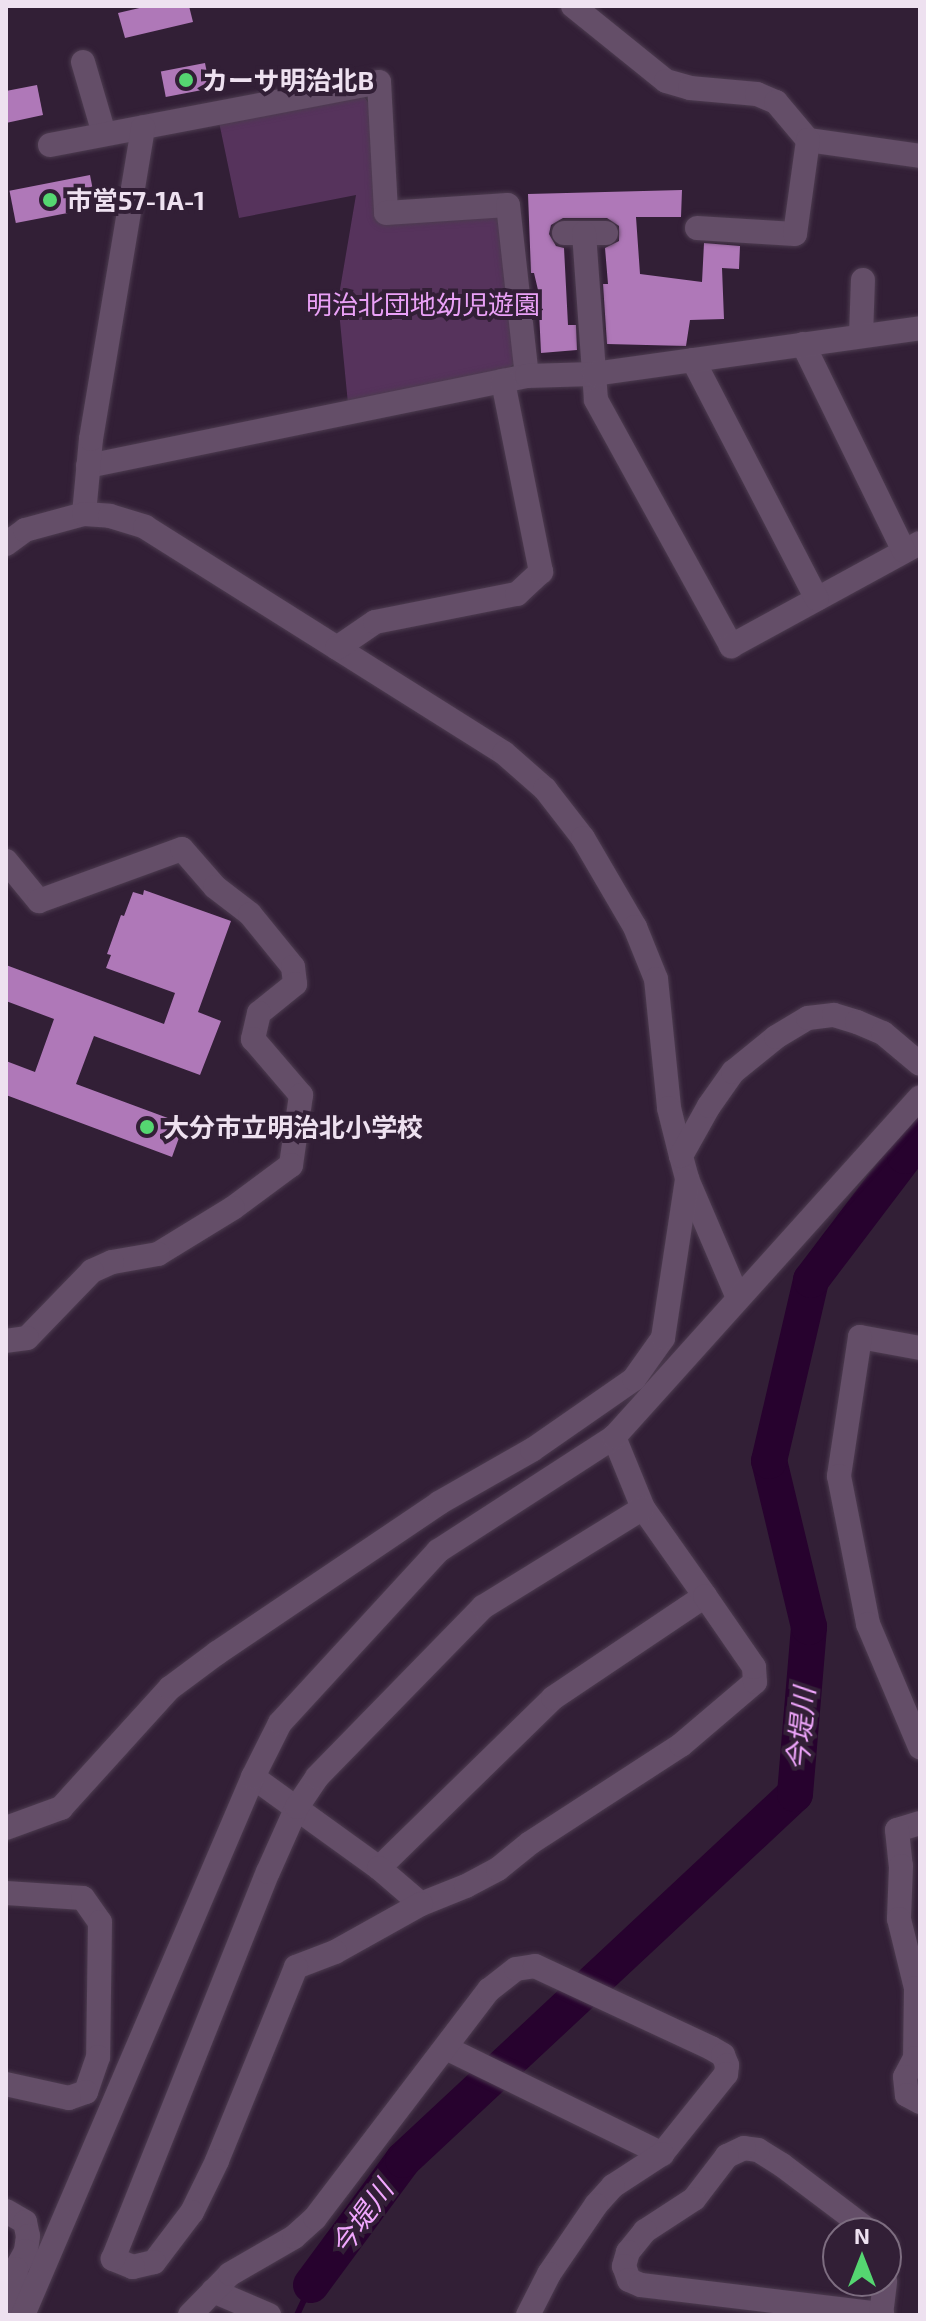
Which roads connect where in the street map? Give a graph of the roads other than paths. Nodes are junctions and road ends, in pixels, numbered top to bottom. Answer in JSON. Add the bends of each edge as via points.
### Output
{"nodes":[{"id":1,"x":573,"y":6,"type":"edge"},
{"id":2,"x":83,"y":62,"type":"dead end"},
{"id":3,"x":143,"y":127,"type":"junction"},
{"id":4,"x":104,"y":134,"type":"junction"},
{"id":5,"x":808,"y":140,"type":"junction"},
{"id":6,"x":50,"y":145,"type":"dead end"},
{"id":7,"x":920,"y":156,"type":"edge"},
{"id":8,"x":697,"y":228,"type":"dead end"},
{"id":9,"x":584,"y":233,"type":"dead end"},
{"id":10,"x":863,"y":280,"type":"dead end"},
{"id":11,"x":920,"y":328,"type":"edge"},
{"id":12,"x":861,"y":336,"type":"junction"},
{"id":13,"x":803,"y":344,"type":"junction"},
{"id":14,"x":693,"y":360,"type":"junction"},
{"id":15,"x":594,"y":374,"type":"junction"},
{"id":16,"x":515,"y":379,"type":"junction"},
{"id":17,"x":88,"y":466,"type":"junction"},
{"id":18,"x":84,"y":514,"type":"junction"},
{"id":19,"x":6,"y":544,"type":"edge"},
{"id":20,"x":912,"y":547,"type":"edge"},
{"id":21,"x":817,"y":599,"type":"junction"},
{"id":22,"x":337,"y":648,"type":"junction"},
{"id":23,"x":6,"y":861,"type":"edge"},
{"id":24,"x":920,"y":1064,"type":"edge"},
{"id":25,"x":920,"y":1097,"type":"edge"},
{"id":26,"x":684,"y":1168,"type":"junction"},
{"id":27,"x":738,"y":1298,"type":"junction"},
{"id":28,"x":6,"y":1341,"type":"edge"},
{"id":29,"x":920,"y":1348,"type":"edge"},
{"id":30,"x":614,"y":1437,"type":"junction"},
{"id":31,"x":643,"y":1508,"type":"junction"},
{"id":32,"x":705,"y":1596,"type":"junction"},
{"id":33,"x":920,"y":1747,"type":"edge"},
{"id":34,"x":253,"y":1777,"type":"junction"},
{"id":35,"x":297,"y":1807,"type":"junction"},
{"id":36,"x":920,"y":1823,"type":"edge"},
{"id":37,"x":6,"y":1828,"type":"edge"},
{"id":38,"x":379,"y":1868,"type":"junction"},
{"id":39,"x":6,"y":1893,"type":"edge"},
{"id":40,"x":421,"y":1904,"type":"junction"},
{"id":41,"x":446,"y":2048,"type":"junction"},
{"id":42,"x":6,"y":2084,"type":"edge"},
{"id":43,"x":920,"y":2102,"type":"edge"},
{"id":44,"x":662,"y":2154,"type":"junction"},
{"id":45,"x":6,"y":2211,"type":"edge"},
{"id":46,"x":850,"y":2217,"type":"edge"},
{"id":47,"x":213,"y":2291,"type":"junction"},
{"id":48,"x":738,"y":2307,"type":"edge"},
{"id":49,"x":882,"y":2314,"type":"edge"},
{"id":50,"x":15,"y":2315,"type":"edge"},
{"id":51,"x":23,"y":2315,"type":"edge"},
{"id":52,"x":190,"y":2315,"type":"edge"},
{"id":53,"x":269,"y":2315,"type":"edge"},
{"id":54,"x":528,"y":2315,"type":"edge"}],
"edges":[{"from":1,"to":5,"type":"street","via":[[666,81],[757,94],[776,102]]},
{"from":2,"to":4,"type":"street"},
{"from":3,"to":4,"type":"street"},
{"from":3,"to":16,"type":"street","via":[[379,82],[386,213],[508,205]]},
{"from":3,"to":17,"type":"street"},
{"from":4,"to":6,"type":"street"},
{"from":5,"to":7,"type":"street"},
{"from":5,"to":8,"type":"street","via":[[795,234]]},
{"from":9,"to":15,"type":"street"},
{"from":10,"to":12,"type":"street"},
{"from":11,"to":12,"type":"street"},
{"from":12,"to":13,"type":"street"},
{"from":13,"to":14,"type":"street"},
{"from":13,"to":20,"type":"street"},
{"from":14,"to":15,"type":"street"},
{"from":14,"to":21,"type":"street"},
{"from":15,"to":16,"type":"street"},
{"from":15,"to":21,"type":"street","via":[[596,400],[731,646]]},
{"from":16,"to":17,"type":"street"},
{"from":16,"to":22,"type":"street","via":[[541,572],[517,594],[375,622]]},
{"from":17,"to":18,"type":"street"},
{"from":18,"to":19,"type":"street","via":[[25,530]]},
{"from":18,"to":22,"type":"street","via":[[145,527]]},
{"from":20,"to":21,"type":"street"},
{"from":22,"to":26,"type":"street","via":[[504,753],[545,789],[583,838],[635,927],[656,979],[669,1108]]},
{"from":23,"to":28,"type":"street","via":[[39,901],[182,849],[215,887],[250,914],[293,967],[295,984],[259,1013],[253,1039],[301,1095],[291,1165],[158,1254],[92,1271],[27,1338]]},
{"from":24,"to":26,"type":"street","via":[[883,1033],[857,1022],[834,1015],[808,1018],[733,1072]]},
{"from":25,"to":27,"type":"street"},
{"from":26,"to":27,"type":"street"},
{"from":26,"to":37,"type":"street","via":[[663,1338],[634,1379],[217,1653],[170,1688],[61,1808]]},
{"from":27,"to":30,"type":"street"},
{"from":29,"to":33,"type":"street","via":[[860,1337],[839,1476],[868,1624]]},
{"from":30,"to":31,"type":"street"},
{"from":30,"to":34,"type":"street","via":[[438,1551],[280,1723]]},
{"from":31,"to":32,"type":"street"},
{"from":31,"to":35,"type":"street","via":[[483,1607],[317,1777]]},
{"from":32,"to":38,"type":"street","via":[[553,1698]]},
{"from":32,"to":40,"type":"street","via":[[754,1667],[755,1682],[681,1745],[498,1869]]},
{"from":34,"to":35,"type":"street"},
{"from":34,"to":51,"type":"street"},
{"from":35,"to":38,"type":"street"},
{"from":35,"to":40,"type":"street","via":[[113,2259],[133,2267],[154,2262],[192,2212],[296,1967],[335,1952]]},
{"from":36,"to":43,"type":"street","via":[[897,1830],[899,1919],[916,1988],[915,2058],[905,2077],[907,2095]]},
{"from":38,"to":40,"type":"street"},
{"from":39,"to":42,"type":"street","via":[[83,1898],[100,1922],[98,2057],[86,2092],[69,2098]]},
{"from":41,"to":44,"type":"street"},
{"from":41,"to":44,"type":"street","via":[[489,1990],[504,1975],[526,1966],[544,1968],[711,2048],[726,2059],[726,2074]]},
{"from":41,"to":47,"type":"street","via":[[315,2218]]},
{"from":44,"to":54,"type":"street","via":[[613,2186],[596,2205]]},
{"from":45,"to":50,"type":"street","via":[[25,2222],[28,2236],[16,2269]]},
{"from":46,"to":48,"type":"street","via":[[758,2150],[735,2150],[694,2199],[645,2231],[624,2266],[629,2280],[641,2285]]},
{"from":47,"to":52,"type":"street"},
{"from":47,"to":53,"type":"street"},
{"from":48,"to":49,"type":"street"}]}
